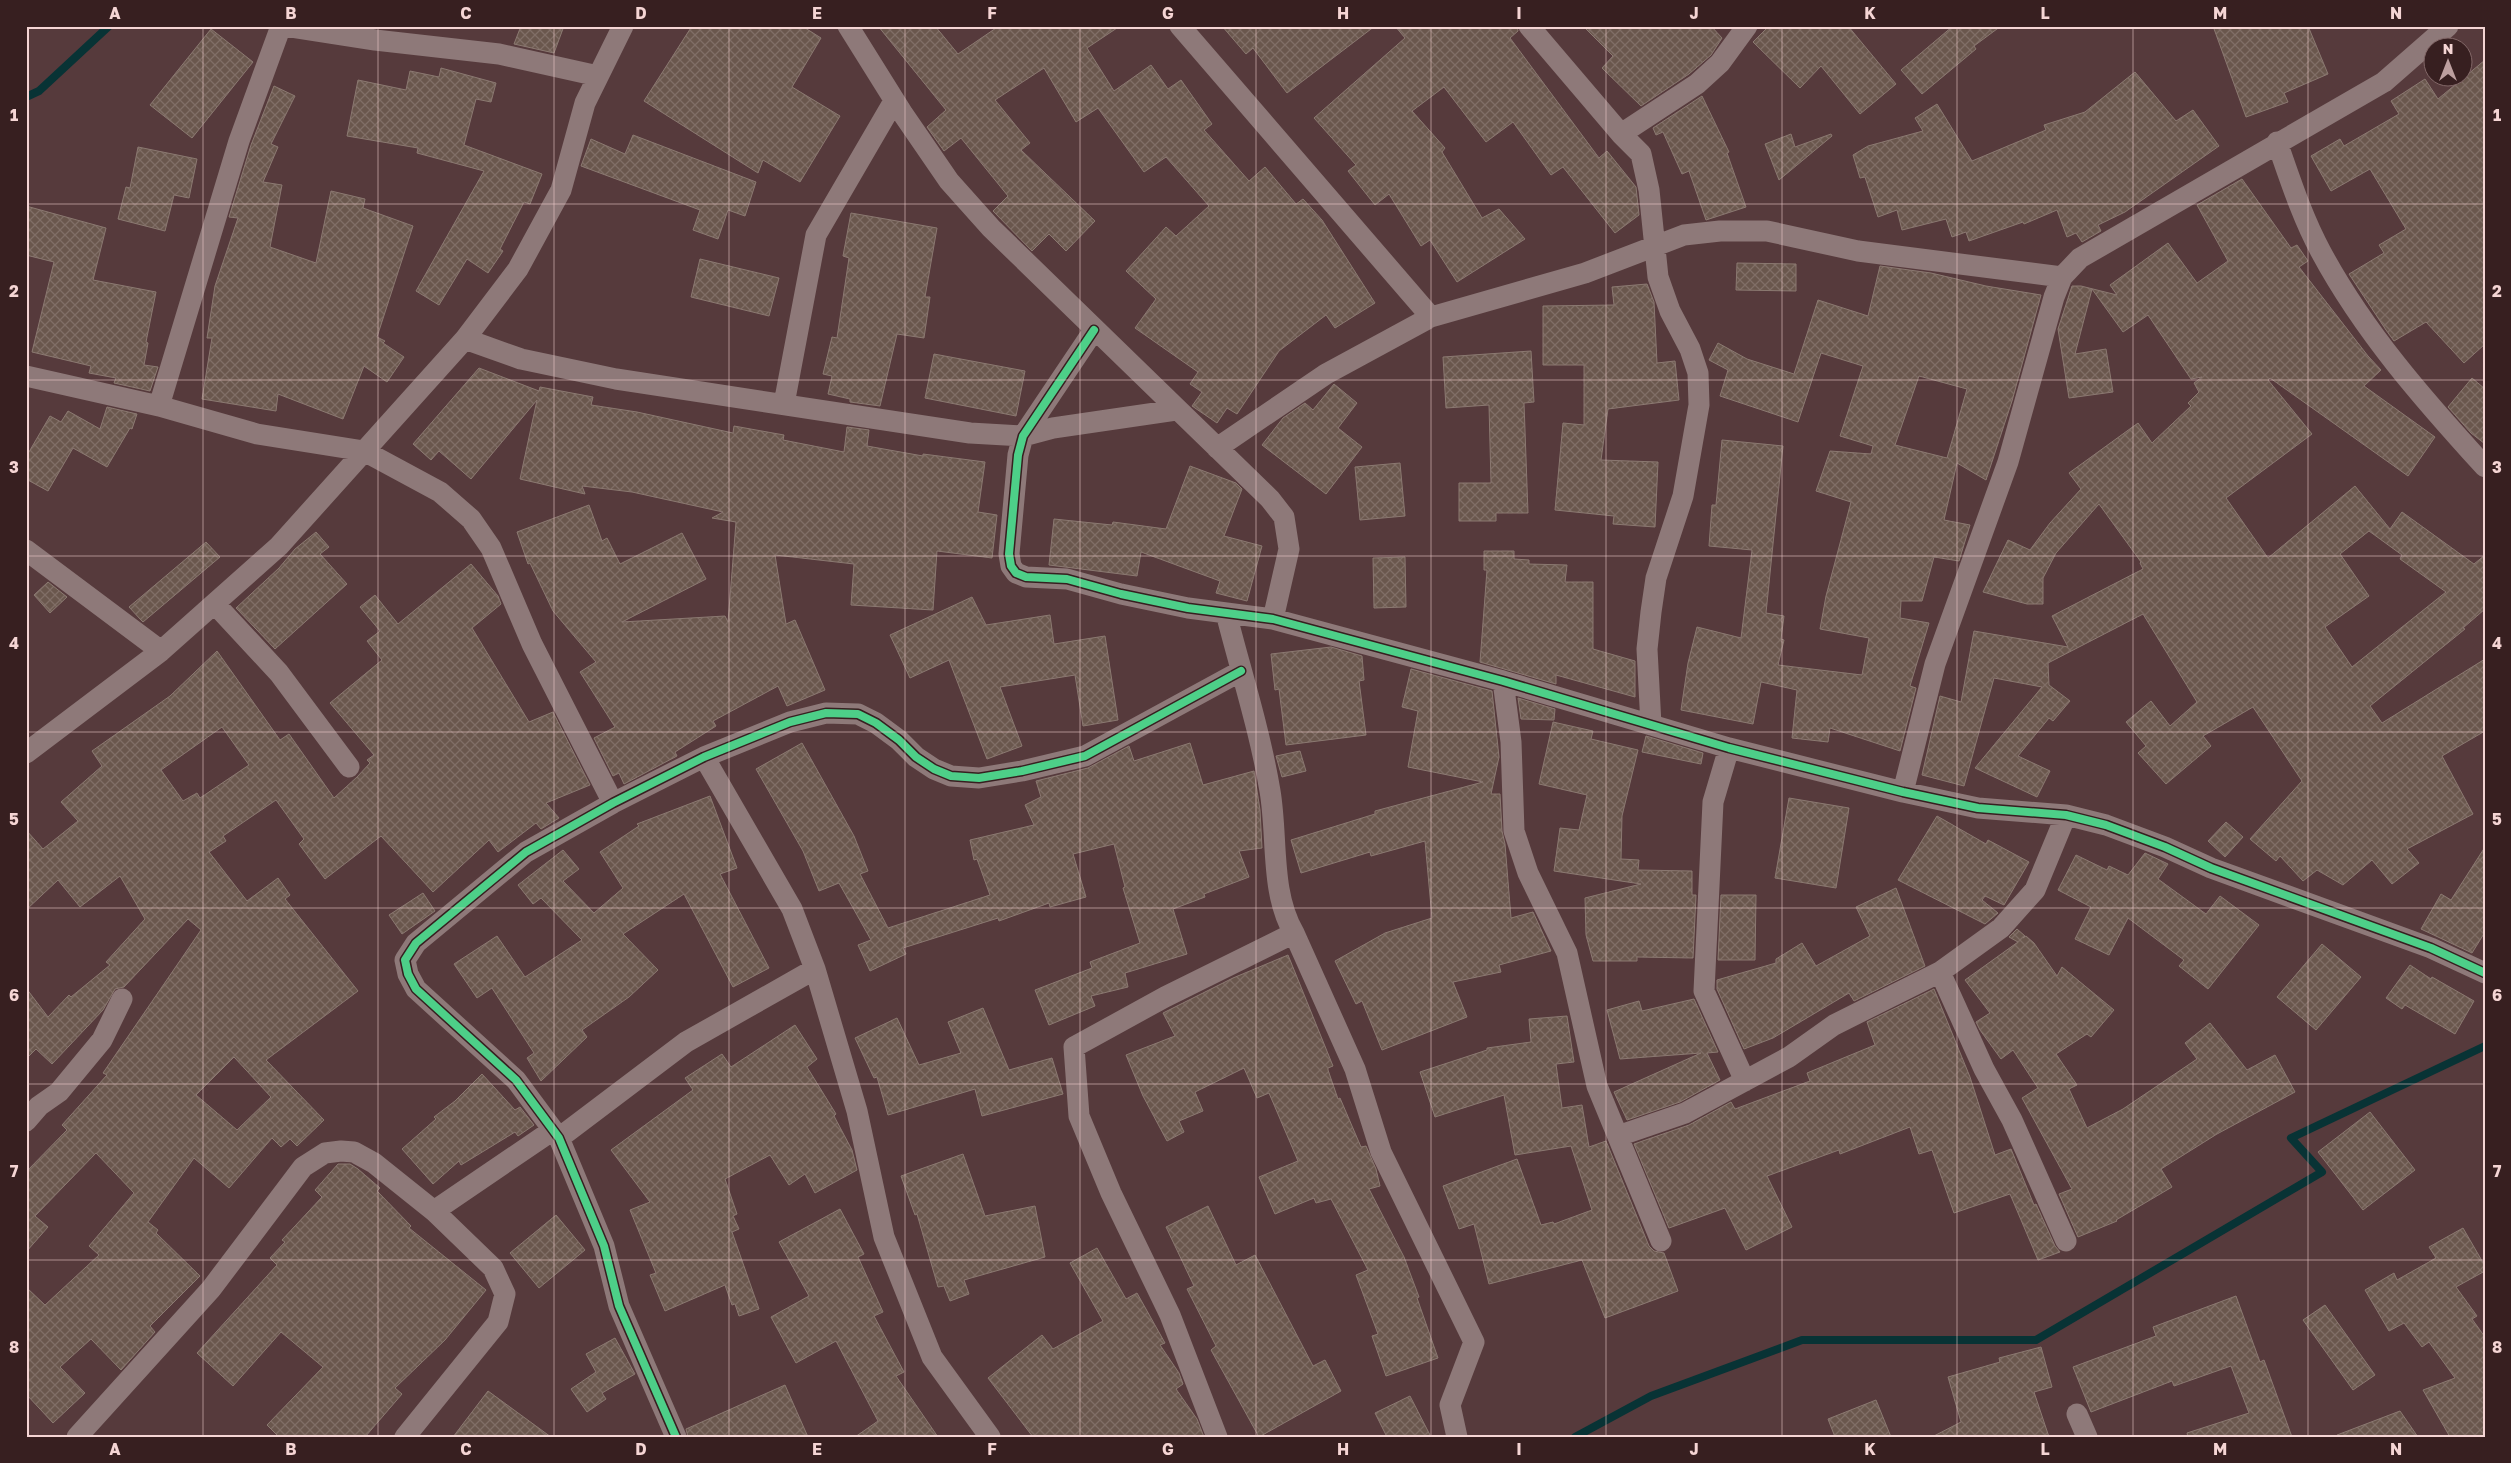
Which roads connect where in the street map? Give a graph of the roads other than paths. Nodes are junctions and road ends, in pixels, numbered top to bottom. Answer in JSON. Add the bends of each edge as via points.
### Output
{"nodes":[{"id":1,"x":283,"y":26,"type":"edge"},
{"id":2,"x":623,"y":26,"type":"edge"},
{"id":3,"x":848,"y":26,"type":"edge"},
{"id":4,"x":1180,"y":26,"type":"edge"},
{"id":5,"x":1529,"y":26,"type":"edge"},
{"id":6,"x":1747,"y":26,"type":"edge"},
{"id":7,"x":2448,"y":26,"type":"edge"},
{"id":8,"x":598,"y":76,"type":"junction"},
{"id":9,"x":894,"y":101,"type":"junction"},
{"id":10,"x":1621,"y":134,"type":"junction"},
{"id":11,"x":2277,"y":142,"type":"junction"},
{"id":12,"x":1654,"y":247,"type":"junction"},
{"id":13,"x":2062,"y":278,"type":"junction"},
{"id":14,"x":1431,"y":317,"type":"junction"},
{"id":15,"x":1094,"y":330,"type":"junction"},
{"id":16,"x":465,"y":339,"type":"junction"},
{"id":17,"x":29,"y":380,"type":"edge"},
{"id":18,"x":784,"y":404,"type":"junction"},
{"id":19,"x":158,"y":406,"type":"junction"},
{"id":20,"x":1176,"y":410,"type":"junction"},
{"id":21,"x":1023,"y":436,"type":"junction"},
{"id":22,"x":1217,"y":448,"type":"junction"},
{"id":23,"x":364,"y":451,"type":"junction"},
{"id":24,"x":2485,"y":467,"type":"edge"},
{"id":25,"x":26,"y":550,"type":"edge"},
{"id":26,"x":216,"y":604,"type":"junction"},
{"id":27,"x":1226,"y":613,"type":"junction"},
{"id":28,"x":1273,"y":619,"type":"junction"},
{"id":29,"x":161,"y":651,"type":"junction"},
{"id":30,"x":1240,"y":671,"type":"junction"},
{"id":31,"x":1502,"y":681,"type":"junction"},
{"id":32,"x":1651,"y":725,"type":"junction"},
{"id":33,"x":1729,"y":748,"type":"junction"},
{"id":34,"x":26,"y":753,"type":"edge"},
{"id":35,"x":704,"y":757,"type":"junction"},
{"id":36,"x":349,"y":767,"type":"dead end"},
{"id":37,"x":1903,"y":792,"type":"junction"},
{"id":38,"x":613,"y":802,"type":"junction"},
{"id":39,"x":2066,"y":815,"type":"junction"},
{"id":40,"x":1294,"y":933,"type":"junction"},
{"id":41,"x":815,"y":969,"type":"junction"},
{"id":42,"x":1940,"y":972,"type":"junction"},
{"id":43,"x":2485,"y":973,"type":"edge"},
{"id":44,"x":122,"y":999,"type":"dead end"},
{"id":45,"x":1745,"y":1081,"type":"junction"},
{"id":46,"x":31,"y":1108,"type":"edge"},
{"id":47,"x":556,"y":1134,"type":"junction"},
{"id":48,"x":1618,"y":1136,"type":"junction"},
{"id":49,"x":434,"y":1211,"type":"junction"},
{"id":50,"x":1661,"y":1242,"type":"dead end"},
{"id":51,"x":2066,"y":1242,"type":"dead end"},
{"id":52,"x":2077,"y":1414,"type":"dead end"},
{"id":53,"x":77,"y":1437,"type":"edge"},
{"id":54,"x":405,"y":1437,"type":"edge"},
{"id":55,"x":676,"y":1437,"type":"edge"},
{"id":56,"x":990,"y":1437,"type":"edge"},
{"id":57,"x":1217,"y":1437,"type":"edge"},
{"id":58,"x":1457,"y":1437,"type":"edge"},
{"id":59,"x":2087,"y":1437,"type":"edge"}],
"edges":[{"from":1,"to":8,"type":"street","via":[[499,54]]},
{"from":1,"to":19,"type":"street","via":[[239,141]]},
{"from":2,"to":8,"type":"street"},
{"from":3,"to":9,"type":"street"},
{"from":4,"to":14,"type":"street"},
{"from":5,"to":10,"type":"street"},
{"from":6,"to":10,"type":"street","via":[[1720,64],[1697,84]]},
{"from":7,"to":11,"type":"street","via":[[2384,82]]},
{"from":8,"to":16,"type":"street","via":[[585,103],[562,190],[518,269]]},
{"from":9,"to":15,"type":"street","via":[[949,181],[991,228]]},
{"from":9,"to":18,"type":"street","via":[[816,235]]},
{"from":10,"to":12,"type":"street","via":[[1641,154],[1650,190]]},
{"from":11,"to":13,"type":"street","via":[[2080,258]]},
{"from":11,"to":24,"type":"street","via":[[2300,208],[2321,252],[2356,309],[2411,385]]},
{"from":12,"to":13,"type":"street","via":[[1684,235],[1767,231],[1858,251]]},
{"from":12,"to":14,"type":"street","via":[[1585,273]]},
{"from":12,"to":32,"type":"street","via":[[1658,277],[1698,373],[1699,405],[1683,496],[1656,578],[1652,603],[1648,649]]},
{"from":13,"to":37,"type":"street","via":[[2008,462],[1935,664]]},
{"from":14,"to":22,"type":"street","via":[[1326,374]]},
{"from":15,"to":20,"type":"street"},
{"from":15,"to":21,"type":"street"},
{"from":16,"to":18,"type":"street","via":[[522,359],[616,379]]},
{"from":16,"to":23,"type":"street"},
{"from":17,"to":19,"type":"street"},
{"from":18,"to":21,"type":"street","via":[[970,433]]},
{"from":19,"to":23,"type":"street","via":[[257,434]]},
{"from":20,"to":21,"type":"street","via":[[1053,428]]},
{"from":20,"to":22,"type":"street"},
{"from":21,"to":27,"type":"street","via":[[1018,456],[1009,554],[1016,573],[1026,577],[1066,579],[1121,594]]},
{"from":22,"to":28,"type":"street","via":[[1284,517],[1289,549]]},
{"from":23,"to":26,"type":"street","via":[[279,546]]},
{"from":23,"to":38,"type":"street","via":[[440,492],[471,519],[491,548],[532,644]]},
{"from":25,"to":29,"type":"street"},
{"from":26,"to":29,"type":"street"},
{"from":26,"to":36,"type":"street","via":[[279,673]]},
{"from":27,"to":28,"type":"street"},
{"from":27,"to":30,"type":"street"},
{"from":28,"to":31,"type":"street"},
{"from":29,"to":34,"type":"street"},
{"from":30,"to":35,"type":"street","via":[[1086,756],[979,778],[951,776],[916,757],[876,723],[858,714],[826,713],[790,722]]},
{"from":30,"to":40,"type":"street","via":[[1270,792],[1279,890],[1285,918]]},
{"from":31,"to":32,"type":"street"},
{"from":31,"to":48,"type":"street","via":[[1511,742],[1514,831],[1528,872],[1567,954],[1597,1086]]},
{"from":32,"to":33,"type":"street"},
{"from":33,"to":37,"type":"street"},
{"from":33,"to":45,"type":"street","via":[[1713,802],[1704,991]]},
{"from":35,"to":38,"type":"street"},
{"from":35,"to":41,"type":"street","via":[[792,908]]},
{"from":37,"to":39,"type":"street","via":[[1978,808]]},
{"from":38,"to":47,"type":"street","via":[[526,852],[416,943],[405,960],[416,989],[516,1080]]},
{"from":39,"to":42,"type":"street","via":[[2035,890],[2001,928]]},
{"from":39,"to":43,"type":"street","via":[[2106,825],[2211,868],[2431,948]]},
{"from":40,"to":57,"type":"street","via":[[1165,997],[1074,1047],[1079,1116],[1110,1193],[1170,1315]]},
{"from":40,"to":58,"type":"street","via":[[1355,1069],[1381,1152],[1474,1342],[1450,1404]]},
{"from":41,"to":47,"type":"street","via":[[686,1042]]},
{"from":41,"to":56,"type":"street","via":[[857,1111],[884,1237],[932,1357]]},
{"from":42,"to":45,"type":"street","via":[[1834,1026],[1789,1057]]},
{"from":42,"to":51,"type":"street","via":[[1984,1069],[2012,1120]]},
{"from":44,"to":46,"type":"street","via":[[102,1040],[59,1092]]},
{"from":45,"to":48,"type":"street","via":[[1685,1113]]},
{"from":47,"to":49,"type":"street"},
{"from":47,"to":55,"type":"street","via":[[604,1246],[619,1306]]},
{"from":48,"to":50,"type":"street"},
{"from":49,"to":53,"type":"street","via":[[374,1163],[354,1152],[325,1153],[316,1158],[304,1167],[211,1289]]},
{"from":49,"to":54,"type":"street","via":[[493,1268],[505,1294],[498,1322]]},
{"from":52,"to":59,"type":"street"}]}
